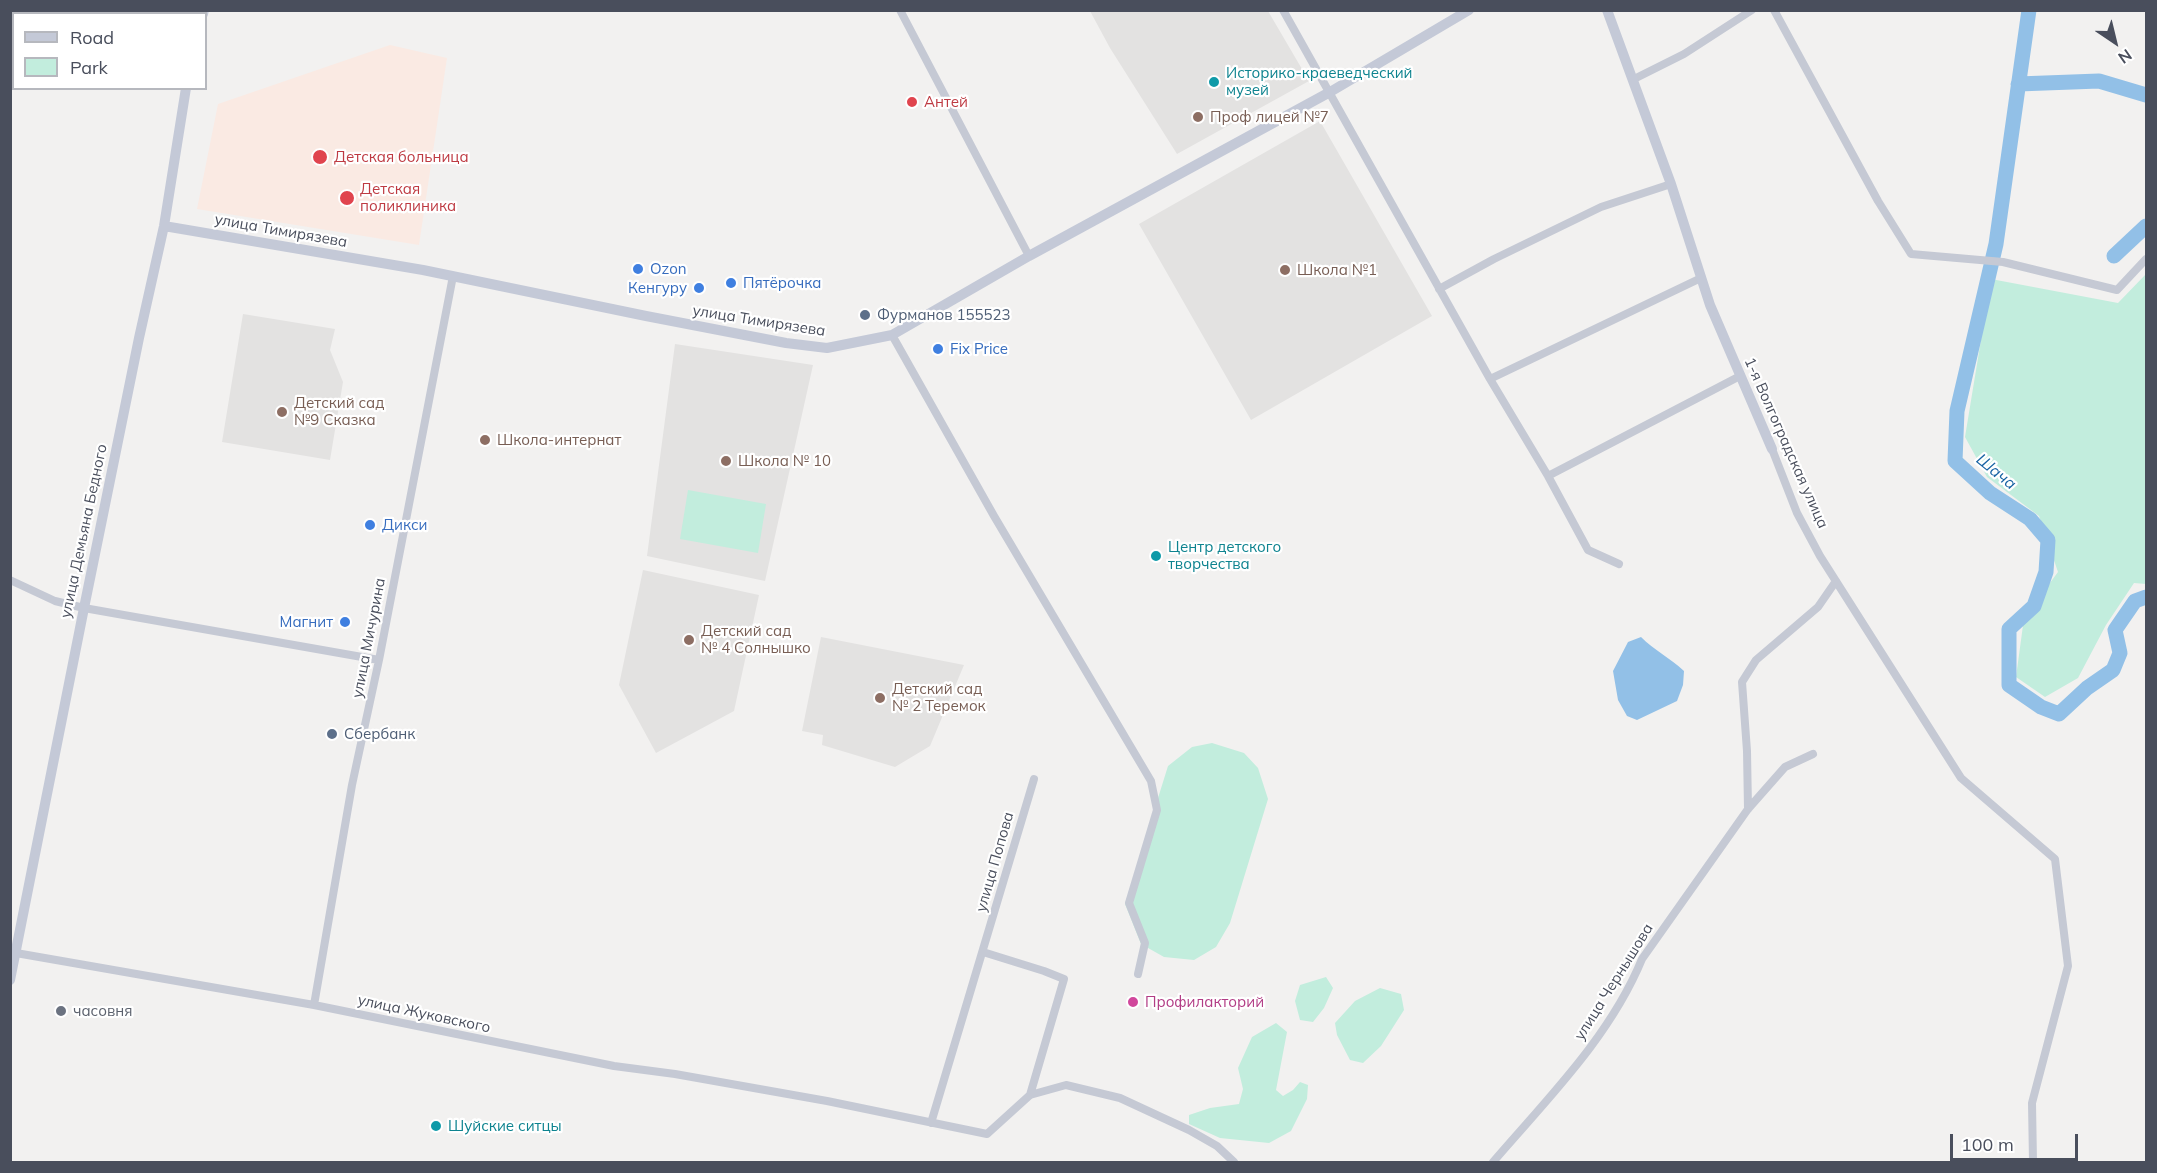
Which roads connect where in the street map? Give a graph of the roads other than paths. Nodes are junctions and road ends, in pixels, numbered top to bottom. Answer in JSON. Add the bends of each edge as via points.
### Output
{"nodes":[{"id":1,"x":900,"y":10,"type":"edge"},
{"id":2,"x":1283,"y":10,"type":"edge"},
{"id":3,"x":1469,"y":10,"type":"edge"},
{"id":4,"x":1607,"y":10,"type":"edge"},
{"id":5,"x":1752,"y":10,"type":"edge"},
{"id":6,"x":1774,"y":10,"type":"edge"},
{"id":7,"x":1634,"y":79,"type":"junction"},
{"id":8,"x":186,"y":90,"type":"edge"},
{"id":9,"x":1330,"y":92,"type":"junction"},
{"id":10,"x":1671,"y":184,"type":"junction"},
{"id":11,"x":164,"y":226,"type":"junction"},
{"id":12,"x":1029,"y":256,"type":"junction"},
{"id":13,"x":2146,"y":259,"type":"edge"},
{"id":14,"x":453,"y":276,"type":"junction"},
{"id":15,"x":1701,"y":278,"type":"junction"},
{"id":16,"x":1439,"y":289,"type":"junction"},
{"id":17,"x":892,"y":335,"type":"junction"},
{"id":18,"x":1740,"y":376,"type":"junction"},
{"id":19,"x":1490,"y":379,"type":"junction"},
{"id":20,"x":1772,"y":449,"type":"joint"},
{"id":21,"x":1548,"y":476,"type":"junction"},
{"id":22,"x":1618,"y":564,"type":"dead end"},
{"id":23,"x":10,"y":580,"type":"edge"},
{"id":24,"x":1836,"y":581,"type":"junction"},
{"id":25,"x":84,"y":608,"type":"junction"},
{"id":26,"x":379,"y":660,"type":"junction"},
{"id":27,"x":1814,"y":753,"type":"dead end"},
{"id":28,"x":1034,"y":779,"type":"dead end"},
{"id":29,"x":1748,"y":808,"type":"junction"},
{"id":30,"x":983,"y":952,"type":"junction"},
{"id":31,"x":16,"y":953,"type":"junction"},
{"id":32,"x":1138,"y":974,"type":"dead end"},
{"id":33,"x":10,"y":980,"type":"edge"},
{"id":34,"x":314,"y":1005,"type":"junction"},
{"id":35,"x":1030,"y":1095,"type":"junction"},
{"id":36,"x":931,"y":1123,"type":"junction"},
{"id":37,"x":1234,"y":1162,"type":"edge"},
{"id":38,"x":1493,"y":1162,"type":"edge"},
{"id":39,"x":2034,"y":1162,"type":"edge"}],
"edges":[{"from":1,"to":12,"type":"street"},
{"from":2,"to":9,"type":"street"},
{"from":3,"to":9,"type":"street","name":"улица Тимирязева"},
{"from":4,"to":7,"type":"street","name":"1-я Волгоградская улица"},
{"from":5,"to":7,"type":"street","via":[[1684,54]]},
{"from":6,"to":13,"type":"street","via":[[1911,254],[2003,262],[2117,290]]},
{"from":7,"to":10,"type":"street","name":"1-я Волгоградская улица"},
{"from":8,"to":11,"type":"street","name":"улица Демьяна Бедного"},
{"from":9,"to":12,"type":"street","name":"улица Тимирязева"},
{"from":9,"to":16,"type":"street"},
{"from":10,"to":15,"type":"street","name":"1-я Волгоградская улица"},
{"from":10,"to":16,"type":"street","via":[[1601,207]]},
{"from":11,"to":14,"type":"street","name":"улица Тимирязева"},
{"from":11,"to":25,"type":"street","name":"улица Демьяна Бедного"},
{"from":12,"to":17,"type":"street","name":"улица Тимирязева"},
{"from":14,"to":17,"type":"street","name":"улица Тимирязева","via":[[786,343],[827,348]]},
{"from":14,"to":26,"type":"street","name":"улица Мичурина"},
{"from":15,"to":18,"type":"street","name":"1-я Волгоградская улица"},
{"from":15,"to":19,"type":"street"},
{"from":16,"to":19,"type":"street"},
{"from":17,"to":32,"type":"street","via":[[1151,781],[1157,810],[1129,903],[1145,943]]},
{"from":18,"to":20,"type":"street","name":"1-я Волгоградская улица"},
{"from":18,"to":21,"type":"street"},
{"from":19,"to":21,"type":"street"},
{"from":20,"to":24,"type":"street","name":"1-я Волгоградская улица","via":[[1797,513]]},
{"from":21,"to":22,"type":"street","via":[[1588,550]]},
{"from":23,"to":25,"type":"street","via":[[55,601]]},
{"from":24,"to":29,"type":"street","via":[[1818,607],[1756,660],[1742,682]]},
{"from":24,"to":39,"type":"street","name":"1-я Волгоградская улица","via":[[1961,778],[2055,860],[2068,966],[2032,1103]]},
{"from":25,"to":26,"type":"street"},
{"from":25,"to":31,"type":"street","name":"улица Демьяна Бедного"},
{"from":26,"to":34,"type":"street","name":"улица Мичурина","via":[[352,785]]},
{"from":27,"to":29,"type":"street","name":"улица Чернышова","via":[[1785,767]]},
{"from":28,"to":30,"type":"street","name":"улица Попова"},
{"from":29,"to":38,"type":"street","name":"улица Чернышова","via":[[1642,959],[1631,986],[1589,1049]]},
{"from":30,"to":35,"type":"street","via":[[1064,979]]},
{"from":30,"to":36,"type":"street","name":"улица Попова"},
{"from":31,"to":33,"type":"street","name":"улица Демьяна Бедного"},
{"from":31,"to":34,"type":"street","name":"улица Жуковского"},
{"from":34,"to":36,"type":"street","name":"улица Жуковского","via":[[614,1066],[827,1101]]},
{"from":35,"to":36,"type":"street","name":"улица Жуковского","via":[[987,1134]]},
{"from":35,"to":37,"type":"street","via":[[1066,1085],[1120,1098],[1189,1130],[1217,1146]]}]}
